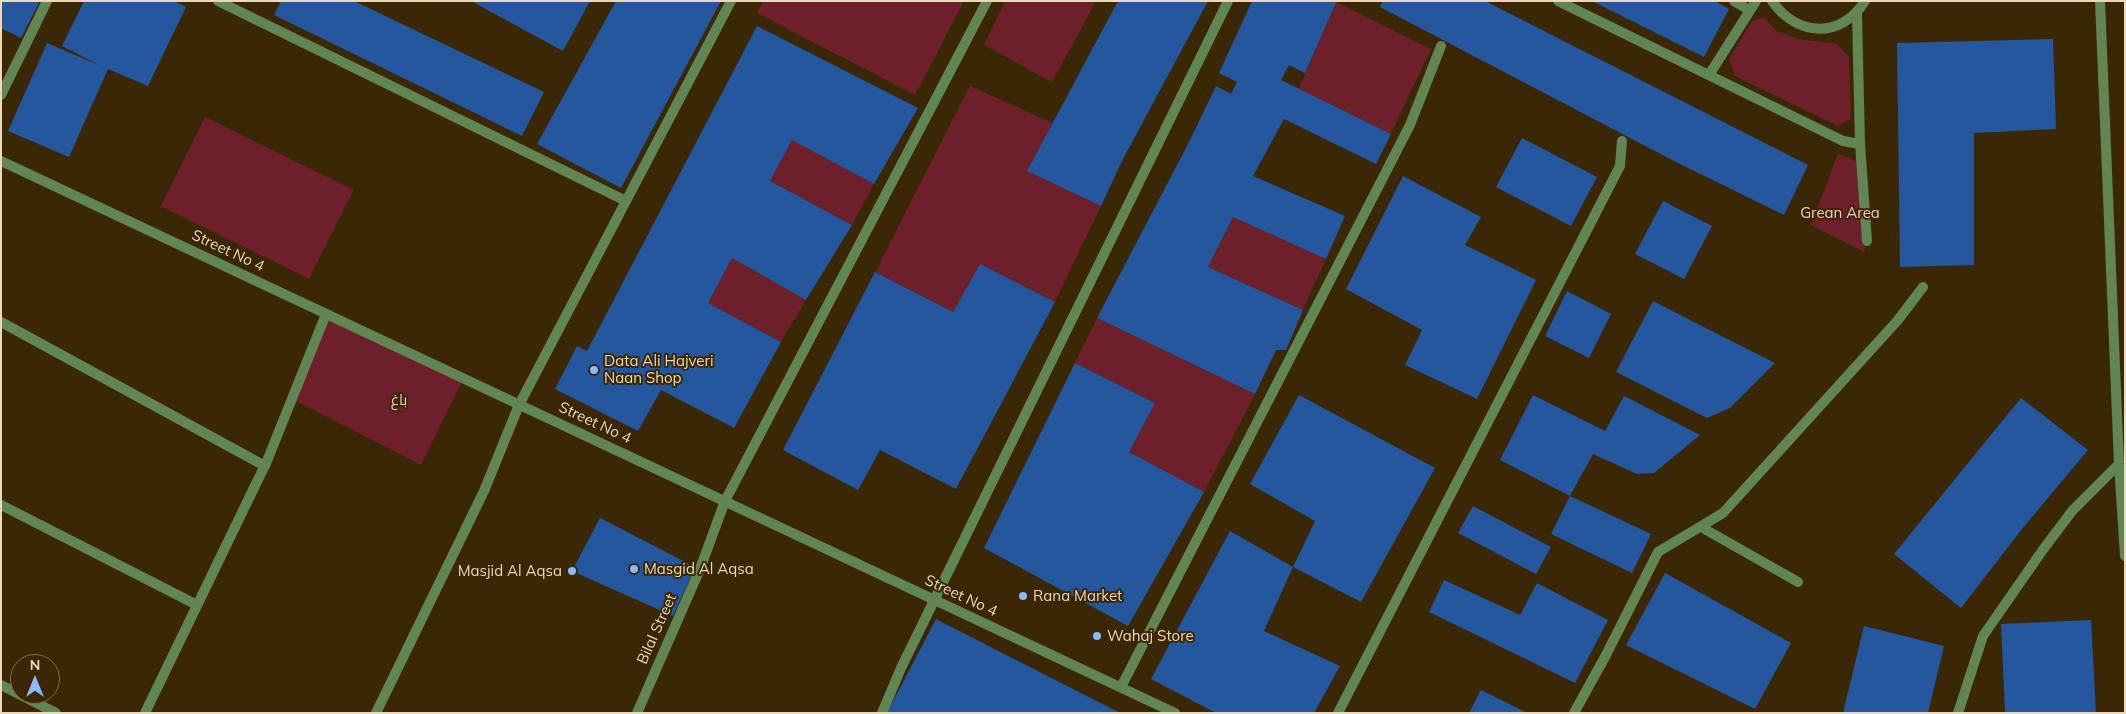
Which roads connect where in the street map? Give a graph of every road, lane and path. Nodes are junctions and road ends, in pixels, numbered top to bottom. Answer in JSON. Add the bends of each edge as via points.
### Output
{"nodes":[{"id":1,"x":47,"y":1,"type":"edge"},
{"id":2,"x":218,"y":1,"type":"edge"},
{"id":3,"x":731,"y":1,"type":"edge"},
{"id":4,"x":987,"y":1,"type":"edge"},
{"id":5,"x":1228,"y":1,"type":"edge"},
{"id":6,"x":1558,"y":1,"type":"edge"},
{"id":7,"x":1734,"y":1,"type":"edge"},
{"id":8,"x":1772,"y":1,"type":"edge"},
{"id":9,"x":1865,"y":1,"type":"edge"},
{"id":10,"x":2100,"y":1,"type":"edge"},
{"id":11,"x":1752,"y":5,"type":"edge"},
{"id":12,"x":1857,"y":14,"type":"junction"},
{"id":13,"x":1441,"y":46,"type":"dead end"},
{"id":14,"x":1709,"y":75,"type":"junction"},
{"id":15,"x":1,"y":95,"type":"edge"},
{"id":16,"x":1622,"y":141,"type":"dead end"},
{"id":17,"x":1860,"y":144,"type":"junction"},
{"id":18,"x":1,"y":161,"type":"edge"},
{"id":19,"x":626,"y":201,"type":"junction"},
{"id":20,"x":1867,"y":241,"type":"dead end"},
{"id":21,"x":1923,"y":287,"type":"dead end"},
{"id":22,"x":326,"y":314,"type":"junction"},
{"id":23,"x":1,"y":322,"type":"edge"},
{"id":24,"x":296,"y":401,"type":"dead end"},
{"id":25,"x":519,"y":404,"type":"junction"},
{"id":26,"x":2119,"y":464,"type":"junction"},
{"id":27,"x":265,"y":466,"type":"junction"},
{"id":28,"x":725,"y":501,"type":"junction"},
{"id":29,"x":1,"y":505,"type":"edge"},
{"id":30,"x":1701,"y":526,"type":"junction"},
{"id":31,"x":2125,"y":556,"type":"edge"},
{"id":32,"x":1798,"y":582,"type":"dead end"},
{"id":33,"x":935,"y":600,"type":"junction"},
{"id":34,"x":197,"y":606,"type":"junction"},
{"id":35,"x":1,"y":685,"type":"edge"},
{"id":36,"x":1120,"y":687,"type":"junction"},
{"id":37,"x":56,"y":713,"type":"edge"},
{"id":38,"x":145,"y":713,"type":"edge"},
{"id":39,"x":376,"y":713,"type":"edge"},
{"id":40,"x":637,"y":713,"type":"edge"},
{"id":41,"x":882,"y":713,"type":"edge"},
{"id":42,"x":1176,"y":713,"type":"edge"},
{"id":43,"x":1338,"y":713,"type":"edge"},
{"id":44,"x":1574,"y":713,"type":"edge"},
{"id":45,"x":1958,"y":713,"type":"edge"}],
"edges":[{"from":1,"to":15,"type":"street"},
{"from":2,"to":19,"type":"street"},
{"from":3,"to":19,"type":"street"},
{"from":4,"to":28,"type":"street","name":"Bilal Street"},
{"from":5,"to":33,"type":"street"},
{"from":6,"to":14,"type":"street"},
{"from":7,"to":11,"type":"street"},
{"from":8,"to":12,"type":"street","via":[[1796,24],[1812,28],[1828,28]]},
{"from":9,"to":12,"type":"street"},
{"from":10,"to":26,"type":"street"},
{"from":11,"to":14,"type":"street"},
{"from":12,"to":17,"type":"street"},
{"from":13,"to":36,"type":"street","via":[[1410,125]]},
{"from":14,"to":17,"type":"street","via":[[1843,140]]},
{"from":16,"to":43,"type":"street","via":[[1620,166]]},
{"from":17,"to":20,"type":"street"},
{"from":18,"to":22,"type":"street","name":"Street No 4"},
{"from":19,"to":25,"type":"street"},
{"from":21,"to":30,"type":"street","via":[[1898,320],[1723,513]]},
{"from":22,"to":25,"type":"street","name":"Street No 4"},
{"from":22,"to":27,"type":"street"},
{"from":23,"to":27,"type":"street"},
{"from":24,"to":27,"type":"street"},
{"from":25,"to":28,"type":"street","name":"Street No 4"},
{"from":25,"to":39,"type":"street","via":[[484,491]]},
{"from":26,"to":31,"type":"street"},
{"from":26,"to":45,"type":"street","via":[[2072,511],[1983,636]]},
{"from":27,"to":34,"type":"street"},
{"from":28,"to":33,"type":"street","name":"Street No 4"},
{"from":28,"to":40,"type":"street","name":"Bilal Street","via":[[700,569]]},
{"from":29,"to":34,"type":"street"},
{"from":30,"to":32,"type":"street"},
{"from":30,"to":44,"type":"street","via":[[1658,552]]},
{"from":33,"to":36,"type":"street","name":"Street No 4"},
{"from":33,"to":41,"type":"street"},
{"from":34,"to":38,"type":"street"},
{"from":35,"to":37,"type":"street"},
{"from":36,"to":42,"type":"street","name":"Street No 4"}]}
